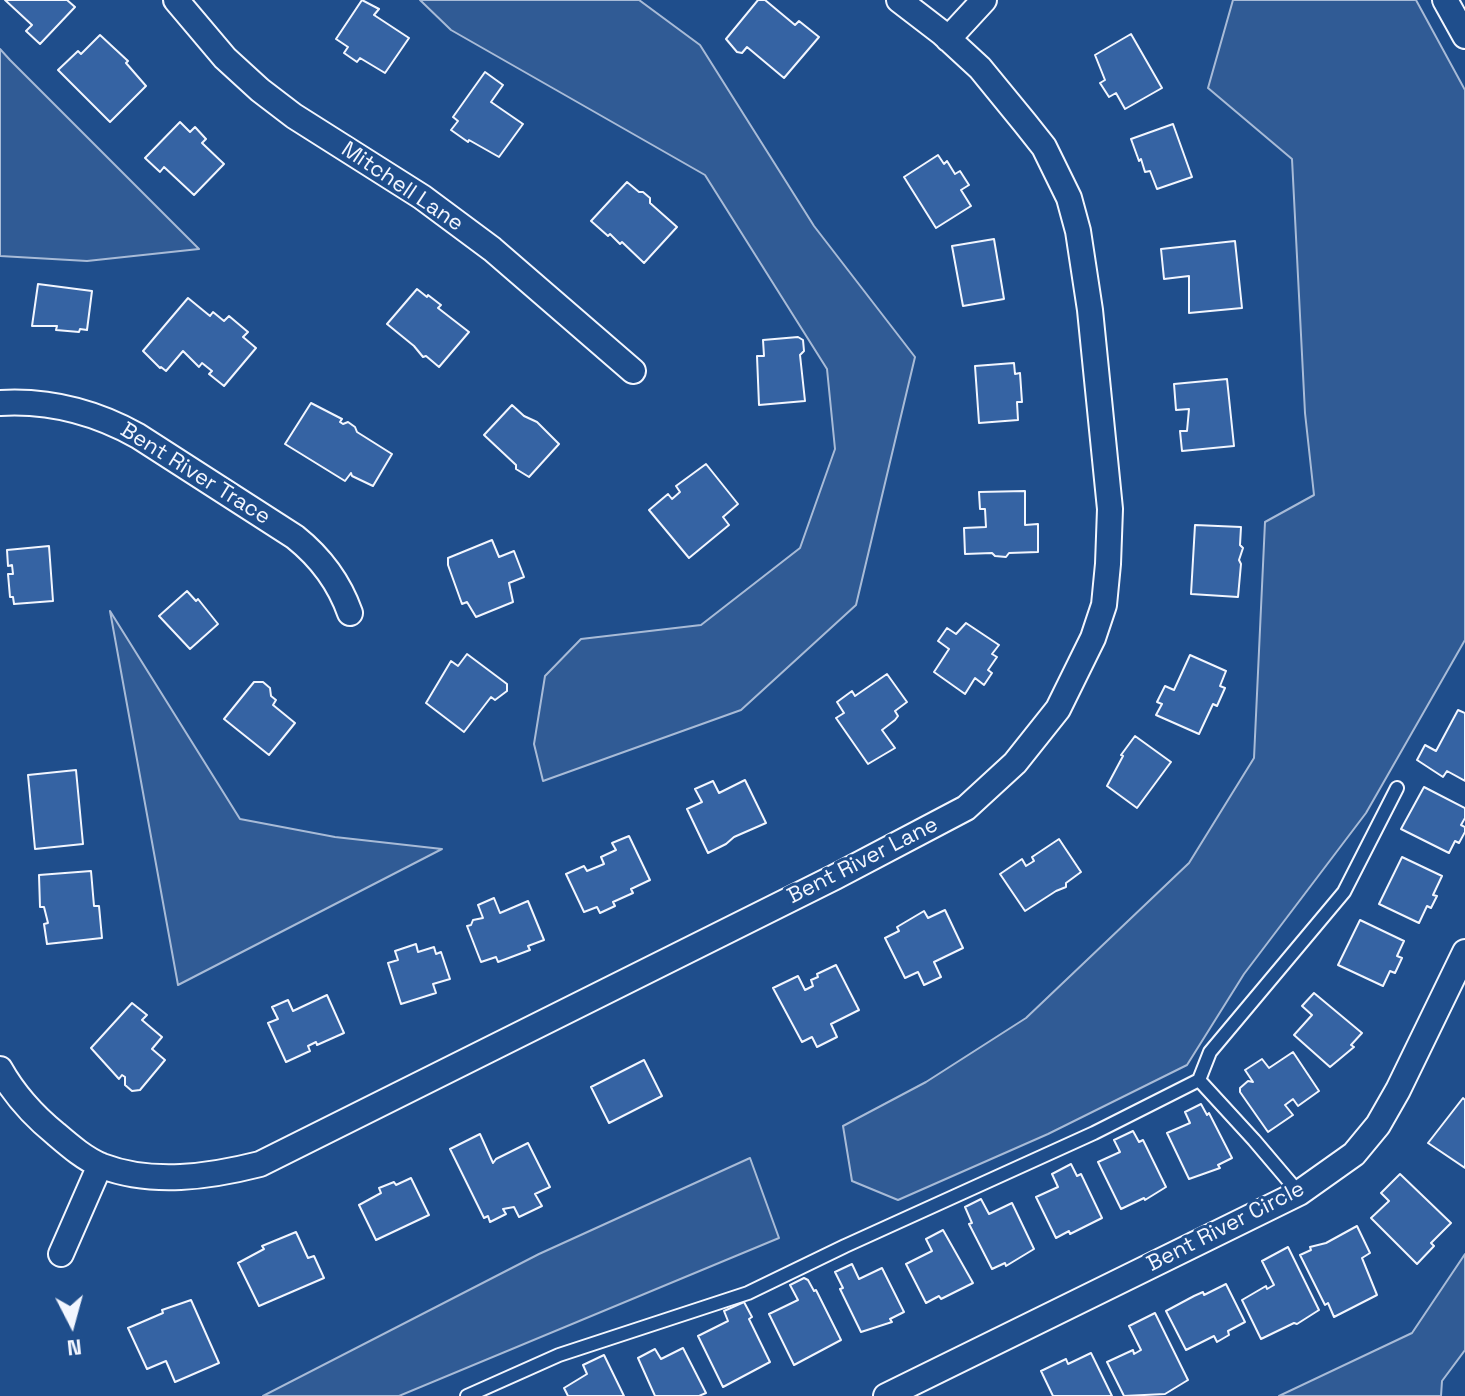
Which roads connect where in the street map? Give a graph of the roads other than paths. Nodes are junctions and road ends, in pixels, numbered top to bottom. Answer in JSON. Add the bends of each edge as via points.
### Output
{"nodes":[{"id":1,"x":176,"y":0,"type":"edge"},
{"id":2,"x":899,"y":0,"type":"edge"},
{"id":3,"x":984,"y":0,"type":"edge"},
{"id":4,"x":1445,"y":0,"type":"edge"},
{"id":5,"x":1465,"y":36,"type":"edge"},
{"id":6,"x":948,"y":39,"type":"junction"},
{"id":7,"x":633,"y":371,"type":"dead end"},
{"id":8,"x":0,"y":403,"type":"edge"},
{"id":9,"x":350,"y":613,"type":"dead end"},
{"id":10,"x":1397,"y":788,"type":"dead end"},
{"id":11,"x":1465,"y":952,"type":"edge"},
{"id":12,"x":0,"y":1069,"type":"edge"},
{"id":13,"x":1199,"y":1080,"type":"junction"},
{"id":14,"x":100,"y":1165,"type":"junction"},
{"id":15,"x":1299,"y":1193,"type":"junction"},
{"id":16,"x":61,"y":1254,"type":"dead end"},
{"id":17,"x":467,"y":1396,"type":"edge"},
{"id":18,"x":886,"y":1396,"type":"edge"}],
"edges":[{"from":1,"to":7,"type":"street","name":"Mitchell Lane","via":[[260,90],[480,240]]},
{"from":2,"to":6,"type":"street","name":"Bent River Lane"},
{"from":3,"to":6,"type":"street"},
{"from":4,"to":5,"type":"street"},
{"from":6,"to":14,"type":"street","name":"Bent River Lane","via":[[980,68],[1044,147],[1069,198],[1090,310],[1110,509],[1104,605],[1058,709],[1036,740],[966,808],[260,1164],[185,1177]]},
{"from":8,"to":9,"type":"street","name":"Bent River Trace","via":[[51,404],[112,422],[138,436],[315,552]]},
{"from":10,"to":13,"type":"lane","via":[[1344,892],[1210,1052]]},
{"from":11,"to":15,"type":"street","name":"Bent River Circle","via":[[1373,1133],[1354,1154]]},
{"from":12,"to":14,"type":"street","name":"Bent River Lane","via":[[44,1124]]},
{"from":13,"to":15,"type":"lane"},
{"from":13,"to":17,"type":"lane","via":[[748,1293],[559,1355]]},
{"from":14,"to":16,"type":"street"},
{"from":15,"to":18,"type":"street","name":"Bent River Circle"}]}
